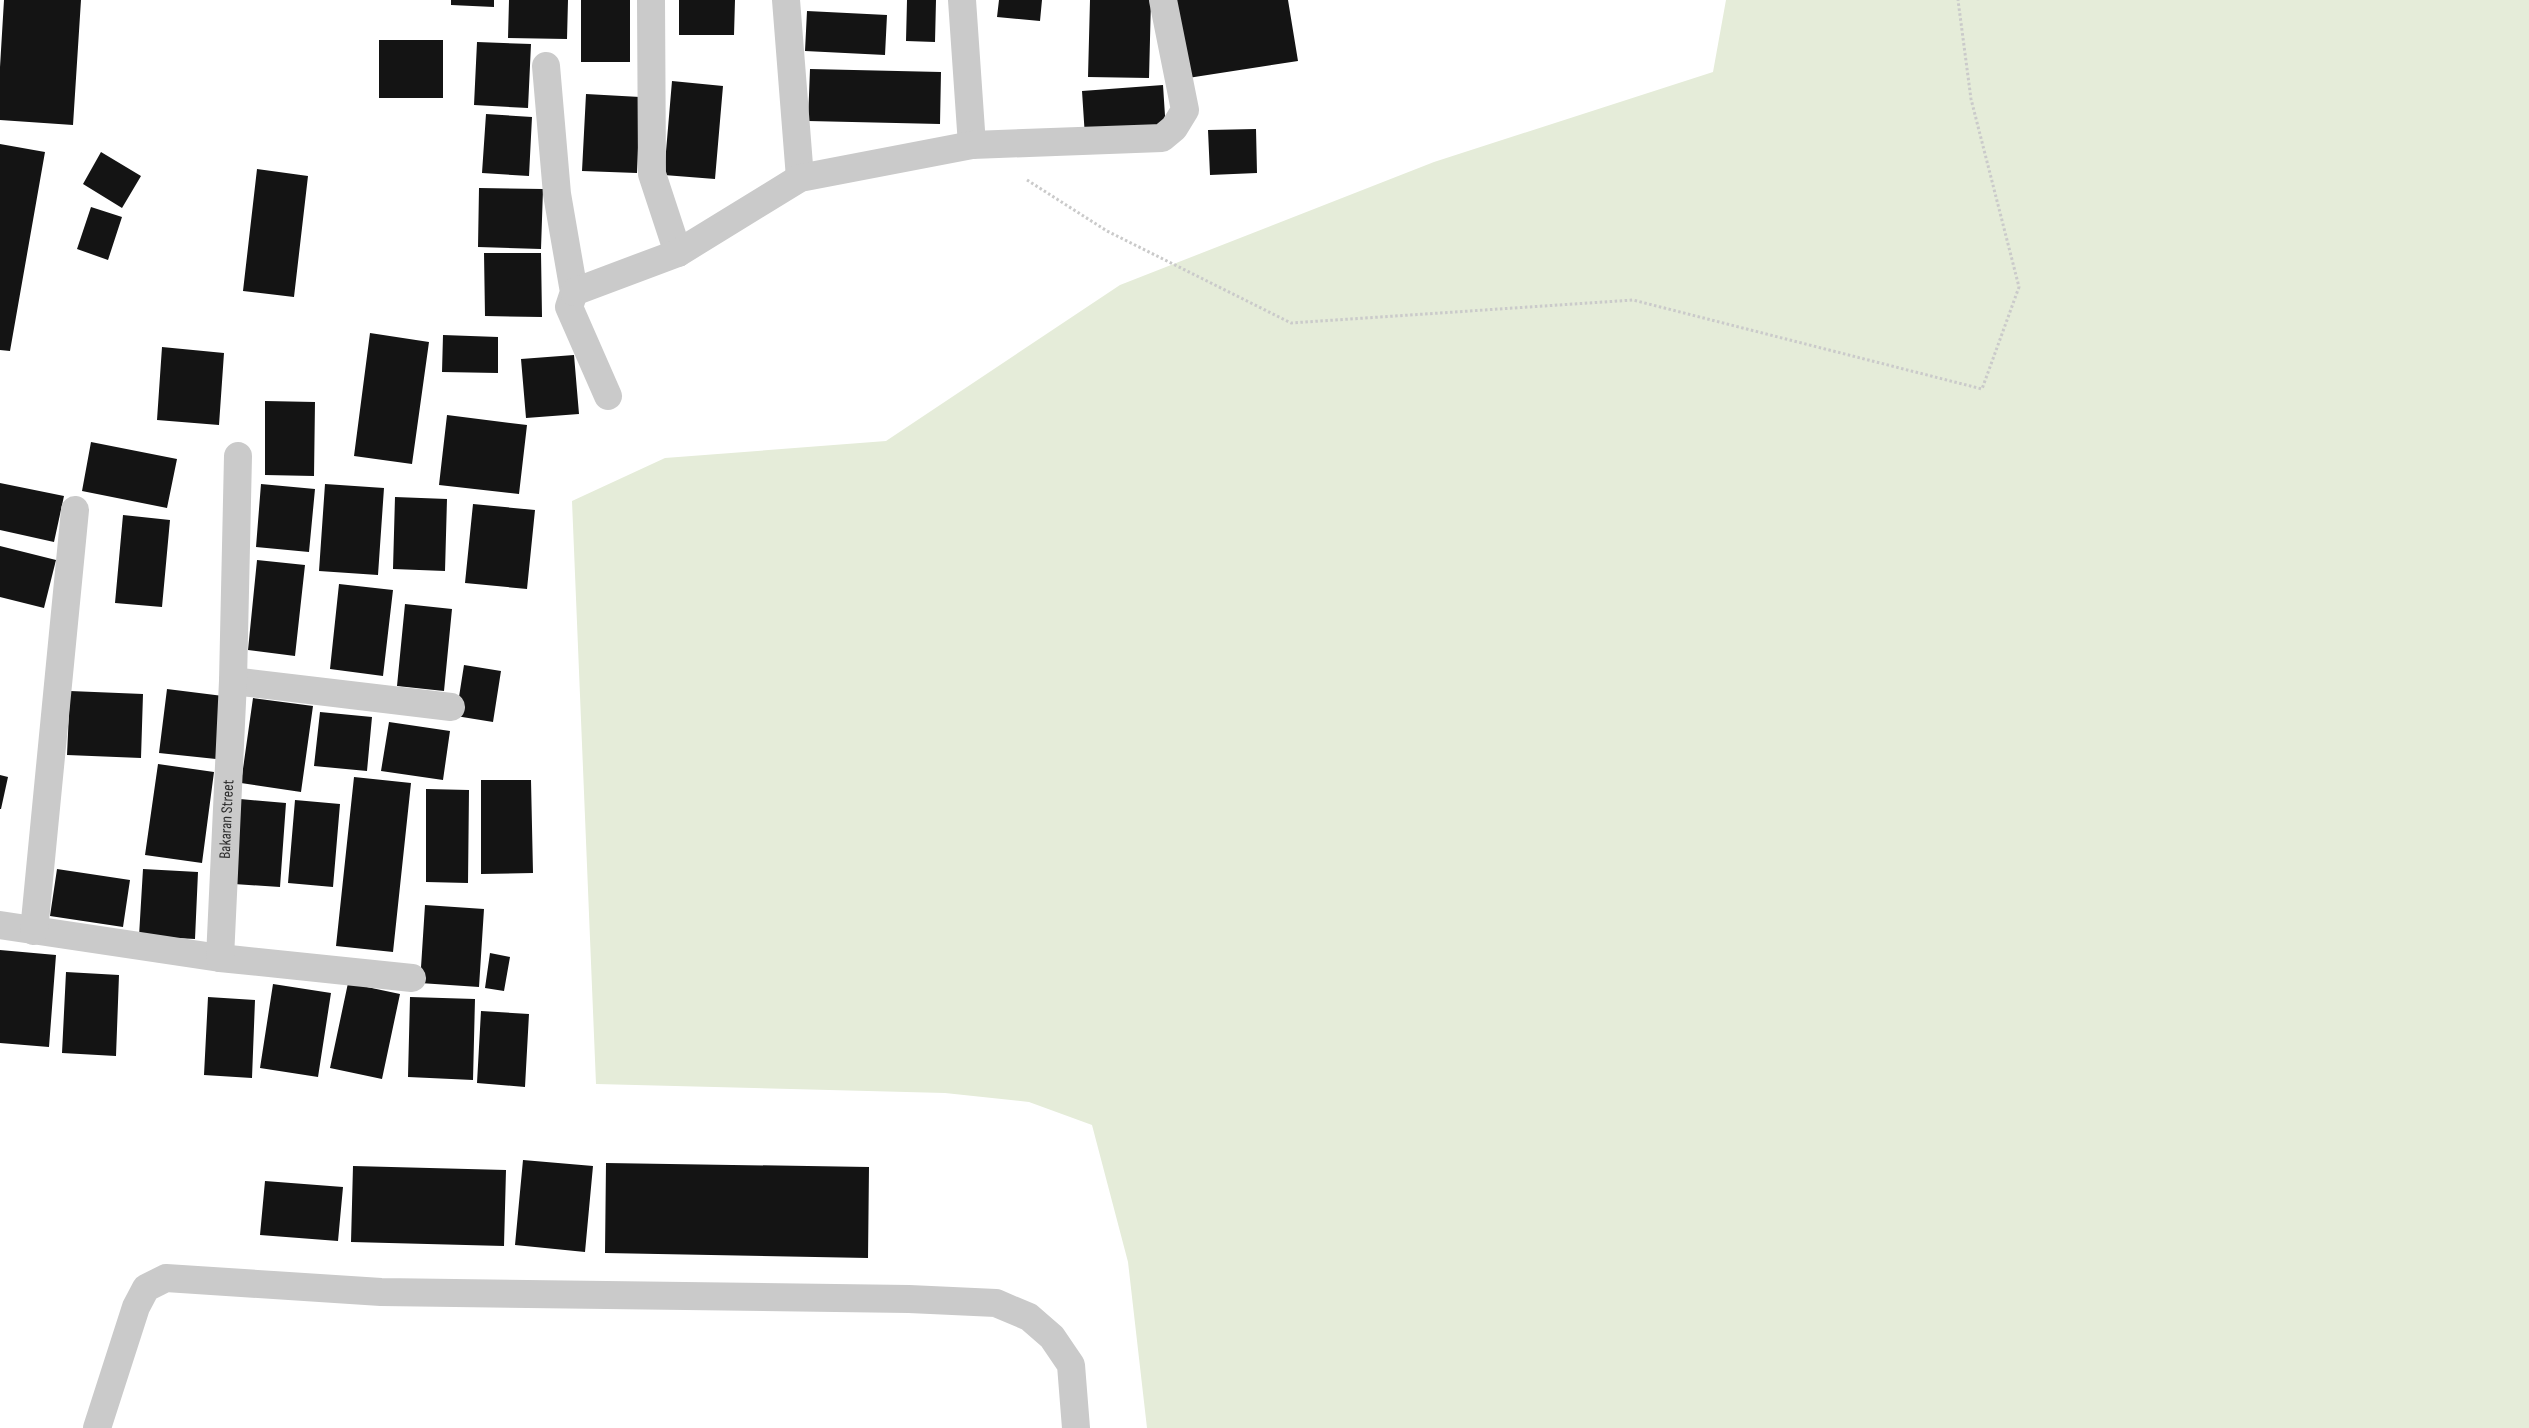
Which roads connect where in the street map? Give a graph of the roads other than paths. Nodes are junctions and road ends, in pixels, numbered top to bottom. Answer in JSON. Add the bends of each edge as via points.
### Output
{"nodes":[{"id":1,"x":650,"y":0,"type":"edge"},
{"id":2,"x":786,"y":0,"type":"edge"},
{"id":3,"x":962,"y":0,"type":"edge"},
{"id":4,"x":1164,"y":0,"type":"edge"},
{"id":5,"x":546,"y":66,"type":"dead end"},
{"id":6,"x":972,"y":145,"type":"junction"},
{"id":7,"x":800,"y":178,"type":"junction"},
{"id":8,"x":678,"y":253,"type":"junction"},
{"id":9,"x":574,"y":292,"type":"junction"},
{"id":10,"x":608,"y":396,"type":"dead end"},
{"id":11,"x":238,"y":456,"type":"dead end"},
{"id":12,"x":75,"y":510,"type":"dead end"},
{"id":13,"x":233,"y":681,"type":"junction"},
{"id":14,"x":451,"y":707,"type":"dead end"},
{"id":15,"x":0,"y":925,"type":"edge"},
{"id":16,"x":34,"y":931,"type":"junction"},
{"id":17,"x":220,"y":958,"type":"junction"},
{"id":18,"x":412,"y":978,"type":"dead end"},
{"id":19,"x":97,"y":1428,"type":"edge"},
{"id":20,"x":1076,"y":1428,"type":"edge"}],
"edges":[{"from":1,"to":8,"type":"street","via":[[652,174]]},
{"from":2,"to":7,"type":"street"},
{"from":3,"to":6,"type":"street"},
{"from":4,"to":6,"type":"street","via":[[1185,110],[1174,128],[1162,138]]},
{"from":5,"to":9,"type":"street","via":[[557,194]]},
{"from":6,"to":7,"type":"street"},
{"from":7,"to":8,"type":"street"},
{"from":8,"to":9,"type":"street"},
{"from":9,"to":10,"type":"street","via":[[569,307]]},
{"from":11,"to":13,"type":"street","name":"Bakaran Street"},
{"from":12,"to":16,"type":"street"},
{"from":13,"to":14,"type":"street"},
{"from":13,"to":17,"type":"street","name":"Bakaran Street"},
{"from":15,"to":16,"type":"street"},
{"from":16,"to":17,"type":"street"},
{"from":17,"to":18,"type":"street"},
{"from":19,"to":20,"type":"street","via":[[136,1307],[146,1288],[166,1278],[381,1292],[996,1302],[1029,1316],[1052,1337],[1071,1365]]}]}
